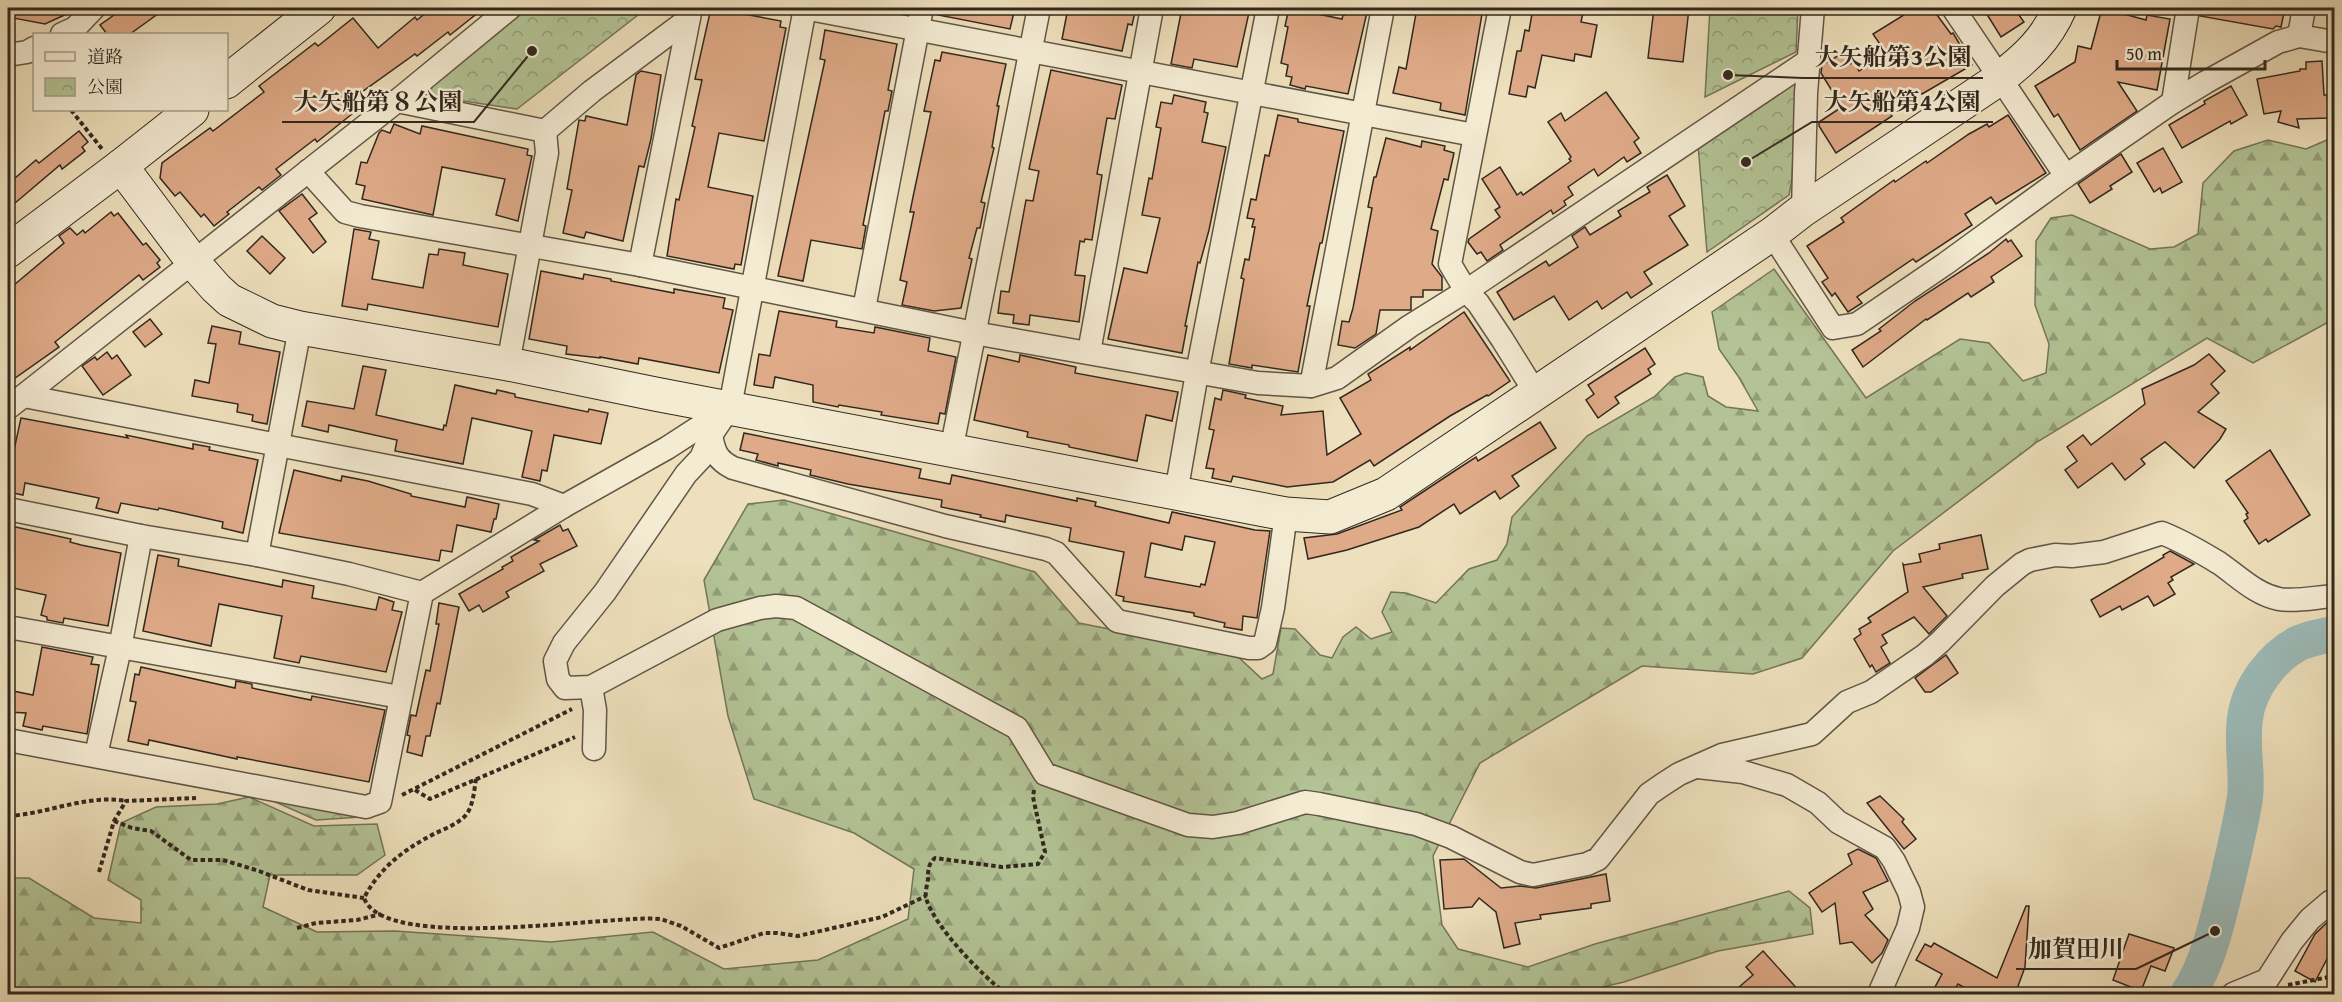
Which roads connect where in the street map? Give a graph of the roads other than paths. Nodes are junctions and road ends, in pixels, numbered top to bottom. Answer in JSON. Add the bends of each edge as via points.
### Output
{"nodes":[{"id":1,"x":94,"y":8,"type":"edge"},
{"id":2,"x":319,"y":8,"type":"edge"},
{"id":3,"x":510,"y":8,"type":"edge"},
{"id":4,"x":805,"y":8,"type":"edge"},
{"id":5,"x":1039,"y":8,"type":"edge"},
{"id":6,"x":1152,"y":8,"type":"edge"},
{"id":7,"x":1268,"y":8,"type":"edge"},
{"id":8,"x":1383,"y":8,"type":"edge"},
{"id":9,"x":1500,"y":8,"type":"edge"},
{"id":10,"x":1813,"y":8,"type":"edge"},
{"id":11,"x":1953,"y":8,"type":"edge"},
{"id":12,"x":2060,"y":8,"type":"edge"},
{"id":13,"x":2188,"y":8,"type":"edge"},
{"id":14,"x":2304,"y":8,"type":"edge"},
{"id":15,"x":689,"y":14,"type":"edge"},
{"id":16,"x":920,"y":18,"type":"edge"},
{"id":17,"x":64,"y":33,"type":"edge"},
{"id":18,"x":2299,"y":36,"type":"junction"},
{"id":19,"x":2334,"y":42,"type":"edge"},
{"id":20,"x":33,"y":49,"type":"edge"},
{"id":21,"x":1031,"y":50,"type":"junction"},
{"id":22,"x":8,"y":55,"type":"edge"},
{"id":23,"x":1808,"y":61,"type":"junction"},
{"id":24,"x":1141,"y":72,"type":"junction"},
{"id":25,"x":2000,"y":79,"type":"junction"},
{"id":26,"x":228,"y":80,"type":"edge"},
{"id":27,"x":1251,"y":94,"type":"junction"},
{"id":28,"x":397,"y":101,"type":"junction"},
{"id":29,"x":2173,"y":102,"type":"junction"},
{"id":30,"x":191,"y":111,"type":"edge"},
{"id":31,"x":1362,"y":114,"type":"junction"},
{"id":32,"x":545,"y":131,"type":"junction"},
{"id":33,"x":1474,"y":135,"type":"junction"},
{"id":34,"x":119,"y":168,"type":"junction"},
{"id":35,"x":308,"y":171,"type":"junction"},
{"id":36,"x":2066,"y":176,"type":"junction"},
{"id":37,"x":1803,"y":210,"type":"junction"},
{"id":38,"x":1772,"y":234,"type":"junction"},
{"id":39,"x":531,"y":246,"type":"junction"},
{"id":40,"x":8,"y":251,"type":"edge"},
{"id":41,"x":193,"y":262,"type":"junction"},
{"id":42,"x":640,"y":265,"type":"junction"},
{"id":43,"x":753,"y":289,"type":"junction"},
{"id":44,"x":1466,"y":291,"type":"junction"},
{"id":45,"x":864,"y":309,"type":"junction"},
{"id":46,"x":300,"y":328,"type":"junction"},
{"id":47,"x":974,"y":333,"type":"junction"},
{"id":48,"x":1089,"y":352,"type":"junction"},
{"id":49,"x":508,"y":364,"type":"junction"},
{"id":50,"x":1197,"y":373,"type":"junction"},
{"id":51,"x":1311,"y":386,"type":"junction"},
{"id":52,"x":1535,"y":393,"type":"junction"},
{"id":53,"x":16,"y":402,"type":"edge"},
{"id":54,"x":730,"y":407,"type":"junction"},
{"id":55,"x":711,"y":435,"type":"junction"},
{"id":56,"x":278,"y":444,"type":"junction"},
{"id":57,"x":951,"y":451,"type":"junction"},
{"id":58,"x":1176,"y":493,"type":"junction"},
{"id":59,"x":564,"y":506,"type":"junction"},
{"id":60,"x":8,"y":509,"type":"edge"},
{"id":61,"x":1286,"y":514,"type":"junction"},
{"id":62,"x":141,"y":536,"type":"junction"},
{"id":63,"x":257,"y":555,"type":"junction"},
{"id":64,"x":422,"y":593,"type":"junction"},
{"id":65,"x":2334,"y":596,"type":"edge"},
{"id":66,"x":8,"y":627,"type":"edge"},
{"id":67,"x":120,"y":648,"type":"junction"},
{"id":68,"x":591,"y":691,"type":"junction"},
{"id":69,"x":400,"y":697,"type":"junction"},
{"id":70,"x":595,"y":738,"type":"road end"},
{"id":71,"x":8,"y":740,"type":"edge"},
{"id":72,"x":96,"y":755,"type":"junction"},
{"id":73,"x":1697,"y":766,"type":"junction"},
{"id":74,"x":2334,"y":901,"type":"edge"},
{"id":75,"x":1879,"y":994,"type":"edge"},
{"id":76,"x":2233,"y":994,"type":"edge"}],
"edges":[{"from":1,"to":17,"type":"street","via":[[75,28]]},
{"from":2,"to":26,"type":"street"},
{"from":3,"to":28,"type":"street"},
{"from":4,"to":16,"type":"street"},
{"from":4,"to":43,"type":"street"},
{"from":5,"to":21,"type":"street"},
{"from":6,"to":24,"type":"street"},
{"from":7,"to":27,"type":"street"},
{"from":8,"to":31,"type":"street"},
{"from":9,"to":33,"type":"street"},
{"from":10,"to":23,"type":"street"},
{"from":11,"to":25,"type":"street"},
{"from":12,"to":25,"type":"street","via":[[2049,32]]},
{"from":13,"to":29,"type":"street"},
{"from":14,"to":18,"type":"street"},
{"from":15,"to":32,"type":"street"},
{"from":15,"to":42,"type":"street"},
{"from":16,"to":21,"type":"street"},
{"from":16,"to":45,"type":"street"},
{"from":18,"to":19,"type":"street"},
{"from":18,"to":29,"type":"street","via":[[2278,42]]},
{"from":20,"to":22,"type":"street"},
{"from":21,"to":24,"type":"street"},
{"from":21,"to":47,"type":"street"},
{"from":23,"to":37,"type":"street"},
{"from":23,"to":44,"type":"street"},
{"from":24,"to":27,"type":"street"},
{"from":24,"to":48,"type":"street"},
{"from":25,"to":36,"type":"street"},
{"from":25,"to":37,"type":"street"},
{"from":27,"to":31,"type":"street"},
{"from":27,"to":50,"type":"street"},
{"from":28,"to":32,"type":"street"},
{"from":28,"to":35,"type":"street"},
{"from":29,"to":36,"type":"street"},
{"from":30,"to":34,"type":"street"},
{"from":31,"to":33,"type":"street"},
{"from":31,"to":51,"type":"street"},
{"from":32,"to":39,"type":"street","via":[[547,153]]},
{"from":33,"to":44,"type":"street","via":[[1450,264]]},
{"from":34,"to":40,"type":"street"},
{"from":34,"to":41,"type":"street"},
{"from":35,"to":39,"type":"street","via":[[345,212]]},
{"from":35,"to":41,"type":"street"},
{"from":36,"to":38,"type":"street","via":[[1857,324],[1833,328]]},
{"from":37,"to":38,"type":"street"},
{"from":38,"to":52,"type":"street"},
{"from":39,"to":42,"type":"street"},
{"from":39,"to":49,"type":"street"},
{"from":41,"to":46,"type":"street","via":[[229,300],[272,321]]},
{"from":41,"to":53,"type":"street"},
{"from":42,"to":43,"type":"street"},
{"from":43,"to":45,"type":"street"},
{"from":43,"to":54,"type":"street"},
{"from":44,"to":51,"type":"street","via":[[1337,378]]},
{"from":44,"to":52,"type":"street","via":[[1484,312]]},
{"from":45,"to":47,"type":"street"},
{"from":46,"to":49,"type":"street"},
{"from":46,"to":56,"type":"street"},
{"from":47,"to":48,"type":"street"},
{"from":47,"to":57,"type":"street"},
{"from":48,"to":50,"type":"street"},
{"from":49,"to":54,"type":"street"},
{"from":50,"to":51,"type":"street","via":[[1258,383]]},
{"from":50,"to":58,"type":"street"},
{"from":52,"to":61,"type":"street","via":[[1386,494],[1330,517]]},
{"from":53,"to":56,"type":"street"},
{"from":54,"to":55,"type":"street"},
{"from":54,"to":57,"type":"street"},
{"from":54,"to":59,"type":"street"},
{"from":55,"to":61,"type":"street","via":[[715,454],[734,468],[1056,553],[1117,621],[1249,648],[1265,643]]},
{"from":55,"to":68,"type":"street","via":[[701,458],[564,643],[555,661],[558,679],[565,688]]},
{"from":56,"to":59,"type":"street","via":[[532,494]]},
{"from":56,"to":63,"type":"street"},
{"from":57,"to":58,"type":"street"},
{"from":58,"to":61,"type":"street"},
{"from":59,"to":64,"type":"street"},
{"from":60,"to":62,"type":"street"},
{"from":62,"to":63,"type":"street"},
{"from":62,"to":67,"type":"street"},
{"from":63,"to":64,"type":"street"},
{"from":64,"to":69,"type":"street"},
{"from":65,"to":73,"type":"street","via":[[2280,599],[2267,595],[2180,540],[2162,533],[2104,552],[2030,560],[1995,585],[1925,655],[1871,692],[1847,702],[1812,734],[1722,755]]},
{"from":66,"to":67,"type":"street"},
{"from":67,"to":69,"type":"street"},
{"from":67,"to":72,"type":"street"},
{"from":68,"to":70,"type":"street"},
{"from":68,"to":73,"type":"street","via":[[717,620],[760,608],[796,608],[1017,728],[1045,774],[1188,825],[1238,823],[1305,802],[1416,824],[1533,875],[1598,859],[1649,794]]},
{"from":69,"to":72,"type":"street","via":[[380,802],[366,807]]},
{"from":71,"to":72,"type":"street"},
{"from":73,"to":75,"type":"street","via":[[1743,772],[1786,785],[1818,802],[1838,822],[1885,848],[1910,892],[1913,907]]},
{"from":74,"to":76,"type":"street","via":[[2310,919],[2267,980]]}]}
